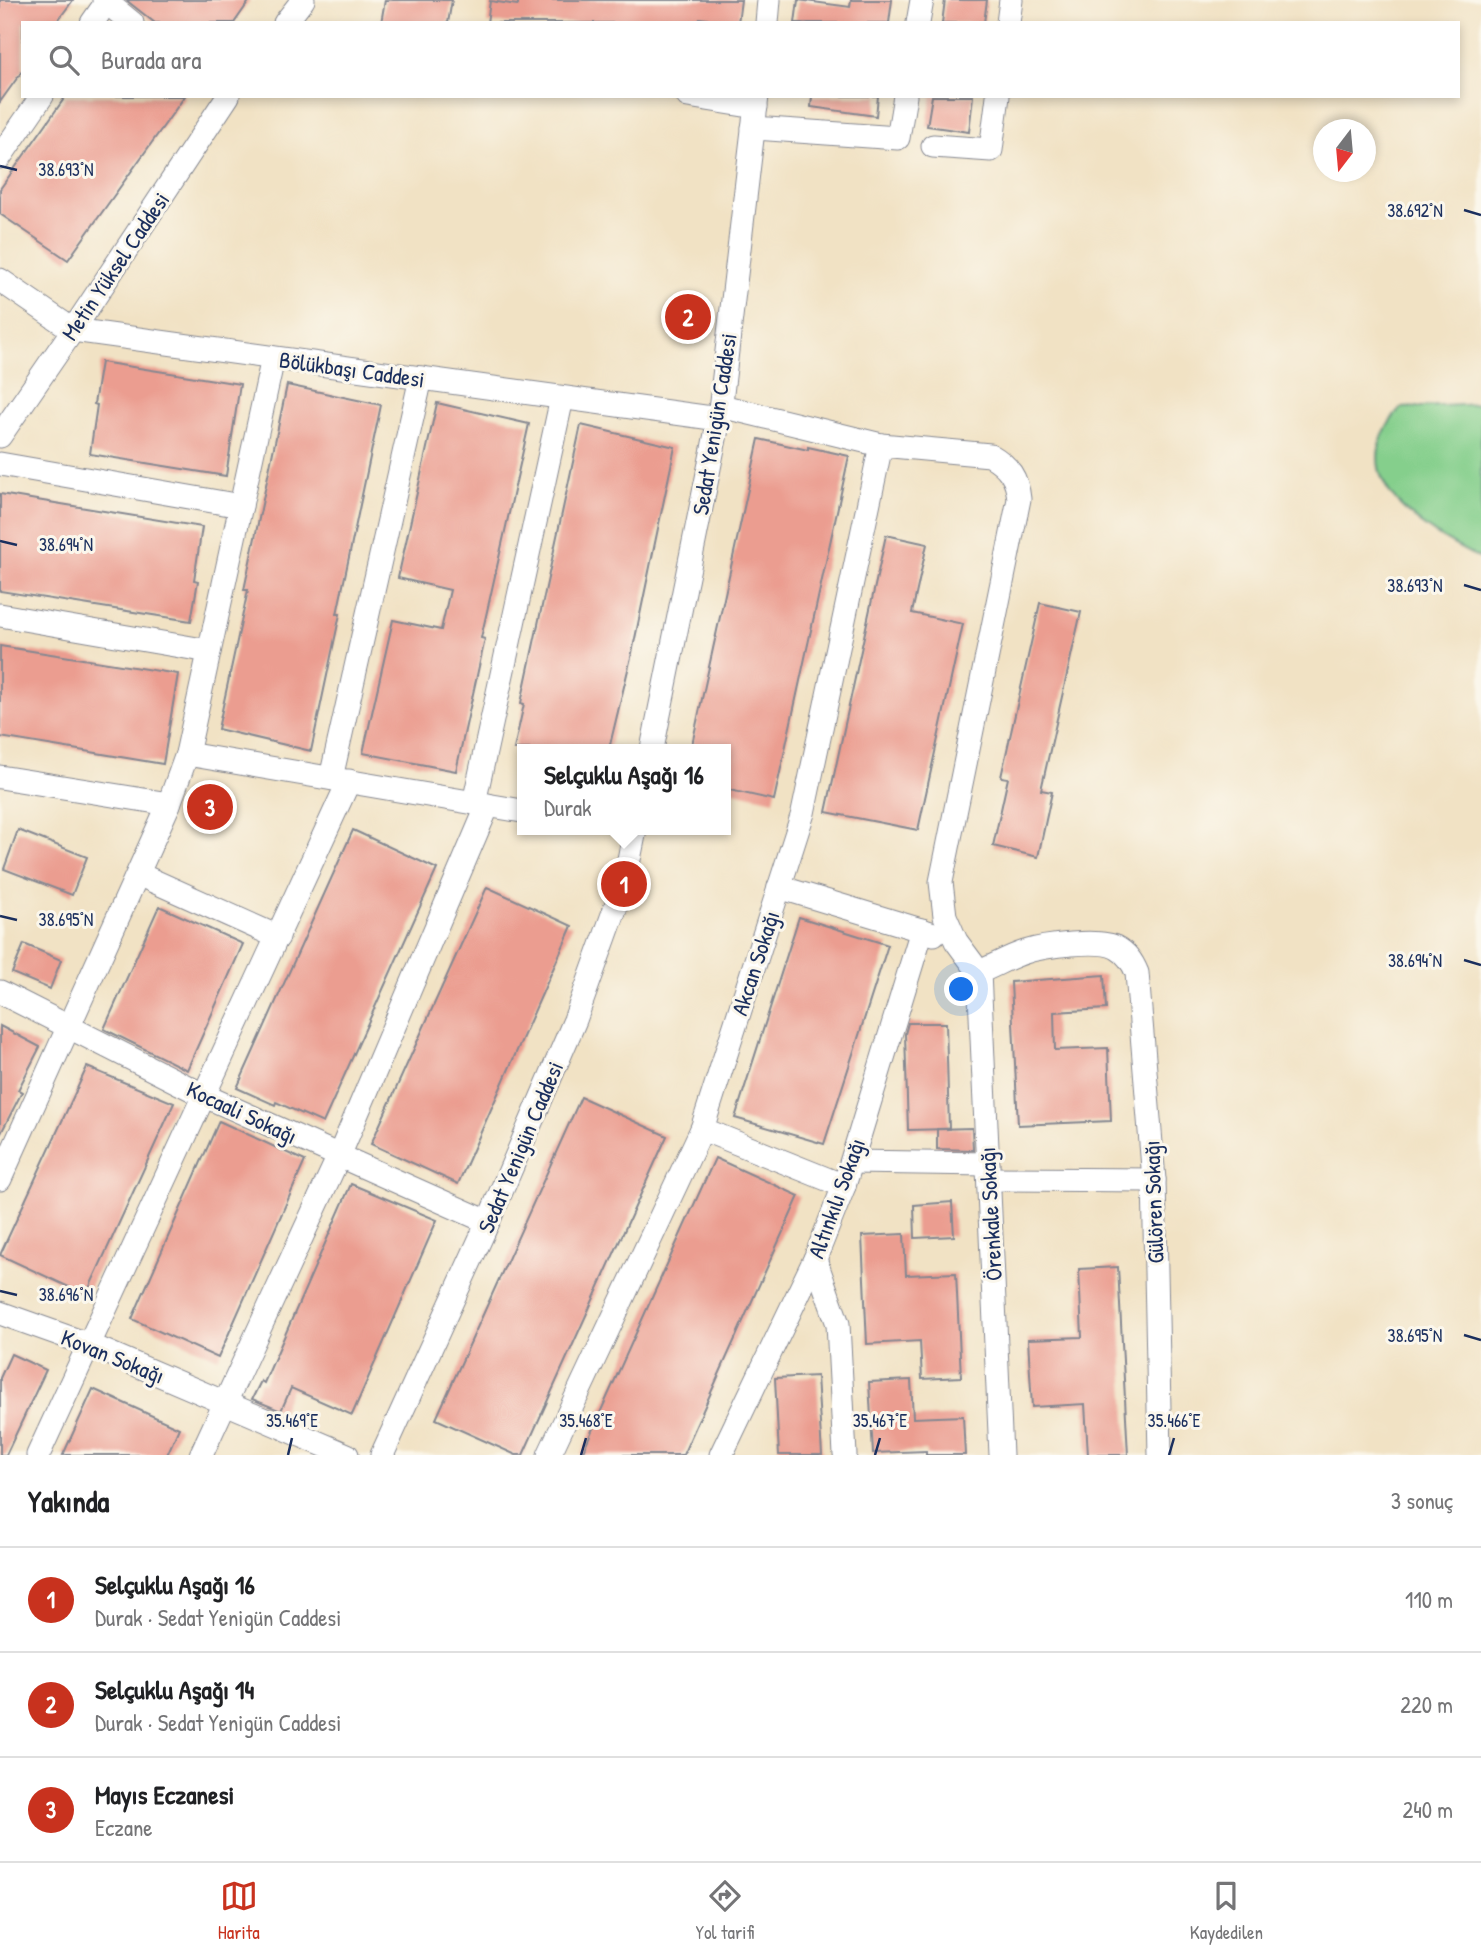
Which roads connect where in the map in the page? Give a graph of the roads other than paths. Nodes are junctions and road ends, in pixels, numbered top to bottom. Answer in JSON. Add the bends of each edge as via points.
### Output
{"nodes":[{"id":1,"x":303,"y":0,"type":"edge"},
{"id":2,"x":769,"y":0,"type":"edge"},
{"id":3,"x":922,"y":0,"type":"edge"},
{"id":4,"x":1011,"y":0,"type":"edge"},
{"id":5,"x":106,"y":1,"type":"edge"},
{"id":6,"x":93,"y":21,"type":"edge"},
{"id":7,"x":130,"y":21,"type":"edge"},
{"id":8,"x":287,"y":21,"type":"edge"},
{"id":9,"x":766,"y":21,"type":"edge"},
{"id":10,"x":918,"y":21,"type":"edge"},
{"id":11,"x":1008,"y":21,"type":"edge"},
{"id":12,"x":41,"y":98,"type":"edge"},
{"id":13,"x":226,"y":98,"type":"edge"},
{"id":14,"x":698,"y":98,"type":"edge"},
{"id":15,"x":905,"y":98,"type":"edge"},
{"id":16,"x":998,"y":98,"type":"edge"},
{"id":17,"x":755,"y":110,"type":"edge"},
{"id":18,"x":933,"y":146,"type":"dead end"},
{"id":19,"x":0,"y":157,"type":"edge"},
{"id":20,"x":0,"y":280,"type":"edge"},
{"id":21,"x":72,"y":330,"type":"junction"},
{"id":22,"x":273,"y":358,"type":"junction"},
{"id":23,"x":421,"y":378,"type":"junction"},
{"id":24,"x":562,"y":398,"type":"junction"},
{"id":25,"x":720,"y":413,"type":"junction"},
{"id":26,"x":0,"y":436,"type":"edge"},
{"id":27,"x":881,"y":445,"type":"junction"},
{"id":28,"x":0,"y":464,"type":"edge"},
{"id":29,"x":241,"y":506,"type":"junction"},
{"id":30,"x":0,"y":615,"type":"edge"},
{"id":31,"x":209,"y":651,"type":"junction"},
{"id":32,"x":653,"y":744,"type":"edge"},
{"id":33,"x":187,"y":754,"type":"junction"},
{"id":34,"x":0,"y":777,"type":"edge"},
{"id":35,"x":340,"y":780,"type":"junction"},
{"id":36,"x":169,"y":804,"type":"junction"},
{"id":37,"x":481,"y":804,"type":"junction"},
{"id":38,"x":517,"y":810,"type":"edge"},
{"id":39,"x":634,"y":835,"type":"edge"},
{"id":40,"x":138,"y":874,"type":"junction"},
{"id":41,"x":779,"y":887,"type":"junction"},
{"id":42,"x":922,"y":930,"type":"junction"},
{"id":43,"x":278,"y":937,"type":"junction"},
{"id":44,"x":956,"y":940,"type":"junction"},
{"id":45,"x":979,"y":972,"type":"junction"},
{"id":46,"x":0,"y":992,"type":"edge"},
{"id":47,"x":69,"y":1027,"type":"junction"},
{"id":48,"x":205,"y":1096,"type":"junction"},
{"id":49,"x":702,"y":1129,"type":"junction"},
{"id":50,"x":339,"y":1156,"type":"junction"},
{"id":51,"x":852,"y":1162,"type":"junction"},
{"id":52,"x":3,"y":1167,"type":"edge"},
{"id":53,"x":988,"y":1172,"type":"junction"},
{"id":54,"x":1154,"y":1180,"type":"junction"},
{"id":55,"x":844,"y":1186,"type":"junction"},
{"id":56,"x":488,"y":1222,"type":"junction"},
{"id":57,"x":815,"y":1259,"type":"junction"},
{"id":58,"x":0,"y":1313,"type":"edge"},
{"id":59,"x":90,"y":1345,"type":"junction"},
{"id":60,"x":225,"y":1402,"type":"junction"},
{"id":61,"x":38,"y":1455,"type":"edge"},
{"id":62,"x":201,"y":1455,"type":"edge"},
{"id":63,"x":347,"y":1455,"type":"edge"},
{"id":64,"x":382,"y":1455,"type":"edge"},
{"id":65,"x":549,"y":1455,"type":"edge"},
{"id":66,"x":721,"y":1455,"type":"edge"},
{"id":67,"x":845,"y":1455,"type":"edge"},
{"id":68,"x":1001,"y":1455,"type":"edge"},
{"id":69,"x":1160,"y":1455,"type":"edge"}],
"edges":[{"from":1,"to":8,"type":"street"},
{"from":2,"to":9,"type":"street"},
{"from":3,"to":10,"type":"street"},
{"from":4,"to":11,"type":"street"},
{"from":5,"to":6,"type":"street"},
{"from":5,"to":7,"type":"street"},
{"from":12,"to":19,"type":"street"},
{"from":13,"to":21,"type":"street","name":"Metin Yüksel Caddesi"},
{"from":14,"to":17,"type":"street"},
{"from":15,"to":17,"type":"street","via":[[898,138]]},
{"from":16,"to":18,"type":"street","via":[[991,150]]},
{"from":17,"to":25,"type":"street","name":"Sedat Yenigün Caddesi"},
{"from":20,"to":21,"type":"street","name":"Bölükbaşı Caddesi"},
{"from":21,"to":22,"type":"street","name":"Bölükbaşı Caddesi"},
{"from":21,"to":26,"type":"street","name":"Metin Yüksel Caddesi"},
{"from":22,"to":23,"type":"street","name":"Bölükbaşı Caddesi"},
{"from":22,"to":29,"type":"street"},
{"from":23,"to":24,"type":"street","name":"Bölükbaşı Caddesi"},
{"from":23,"to":35,"type":"street"},
{"from":24,"to":25,"type":"street","name":"Bölükbaşı Caddesi"},
{"from":24,"to":37,"type":"street"},
{"from":25,"to":27,"type":"street","name":"Bölükbaşı Caddesi"},
{"from":25,"to":32,"type":"street","name":"Sedat Yenigün Caddesi"},
{"from":27,"to":41,"type":"street","name":"Akcan Sokağı","via":[[803,813]]},
{"from":27,"to":44,"type":"street","name":"Bölükbaşı Caddesi","via":[[990,455],[1013,474],[1018,486],[941,883],[945,916]]},
{"from":28,"to":29,"type":"street"},
{"from":29,"to":31,"type":"street"},
{"from":30,"to":31,"type":"street"},
{"from":31,"to":33,"type":"street"},
{"from":33,"to":35,"type":"street"},
{"from":33,"to":36,"type":"street"},
{"from":34,"to":36,"type":"street"},
{"from":35,"to":37,"type":"street"},
{"from":35,"to":43,"type":"street"},
{"from":36,"to":40,"type":"street"},
{"from":37,"to":38,"type":"street"},
{"from":37,"to":50,"type":"street"},
{"from":39,"to":56,"type":"street","name":"Sedat Yenigün Caddesi","via":[[624,884],[575,1020]]},
{"from":40,"to":43,"type":"street"},
{"from":40,"to":47,"type":"street"},
{"from":41,"to":42,"type":"street"},
{"from":41,"to":49,"type":"street","name":"Akcan Sokağı"},
{"from":42,"to":44,"type":"street"},
{"from":42,"to":51,"type":"street","name":"Altınkılı Sokağı"},
{"from":43,"to":48,"type":"street"},
{"from":44,"to":45,"type":"street"},
{"from":45,"to":53,"type":"street","name":"Örenkale Sokağı"},
{"from":45,"to":54,"type":"street","name":"Gülören Sokağı","via":[[1026,952],[1077,944],[1115,946],[1133,962]]},
{"from":46,"to":47,"type":"street","name":"Kocaali Sokağı"},
{"from":47,"to":48,"type":"street","name":"Kocaali Sokağı"},
{"from":47,"to":52,"type":"street"},
{"from":48,"to":50,"type":"street","name":"Kocaali Sokağı"},
{"from":48,"to":59,"type":"street"},
{"from":49,"to":55,"type":"street"},
{"from":49,"to":65,"type":"street","name":"Akcan Sokağı"},
{"from":50,"to":56,"type":"street","name":"Kocaali Sokağı"},
{"from":50,"to":60,"type":"street"},
{"from":51,"to":53,"type":"street"},
{"from":51,"to":55,"type":"street","name":"Altınkılı Sokağı"},
{"from":53,"to":54,"type":"street"},
{"from":53,"to":68,"type":"street","name":"Örenkale Sokağı"},
{"from":54,"to":69,"type":"street","name":"Gülören Sokağı"},
{"from":55,"to":57,"type":"street","name":"Altınkılı Sokağı"},
{"from":56,"to":64,"type":"street","name":"Sedat Yenigün Caddesi"},
{"from":57,"to":66,"type":"street","name":"Altınkılı Sokağı"},
{"from":57,"to":67,"type":"street","via":[[838,1324]]},
{"from":58,"to":59,"type":"street","name":"Kovan Sokağı"},
{"from":59,"to":60,"type":"street","name":"Kovan Sokağı"},
{"from":59,"to":61,"type":"street"},
{"from":60,"to":62,"type":"street"},
{"from":60,"to":63,"type":"street","name":"Kovan Sokağı"}]}
